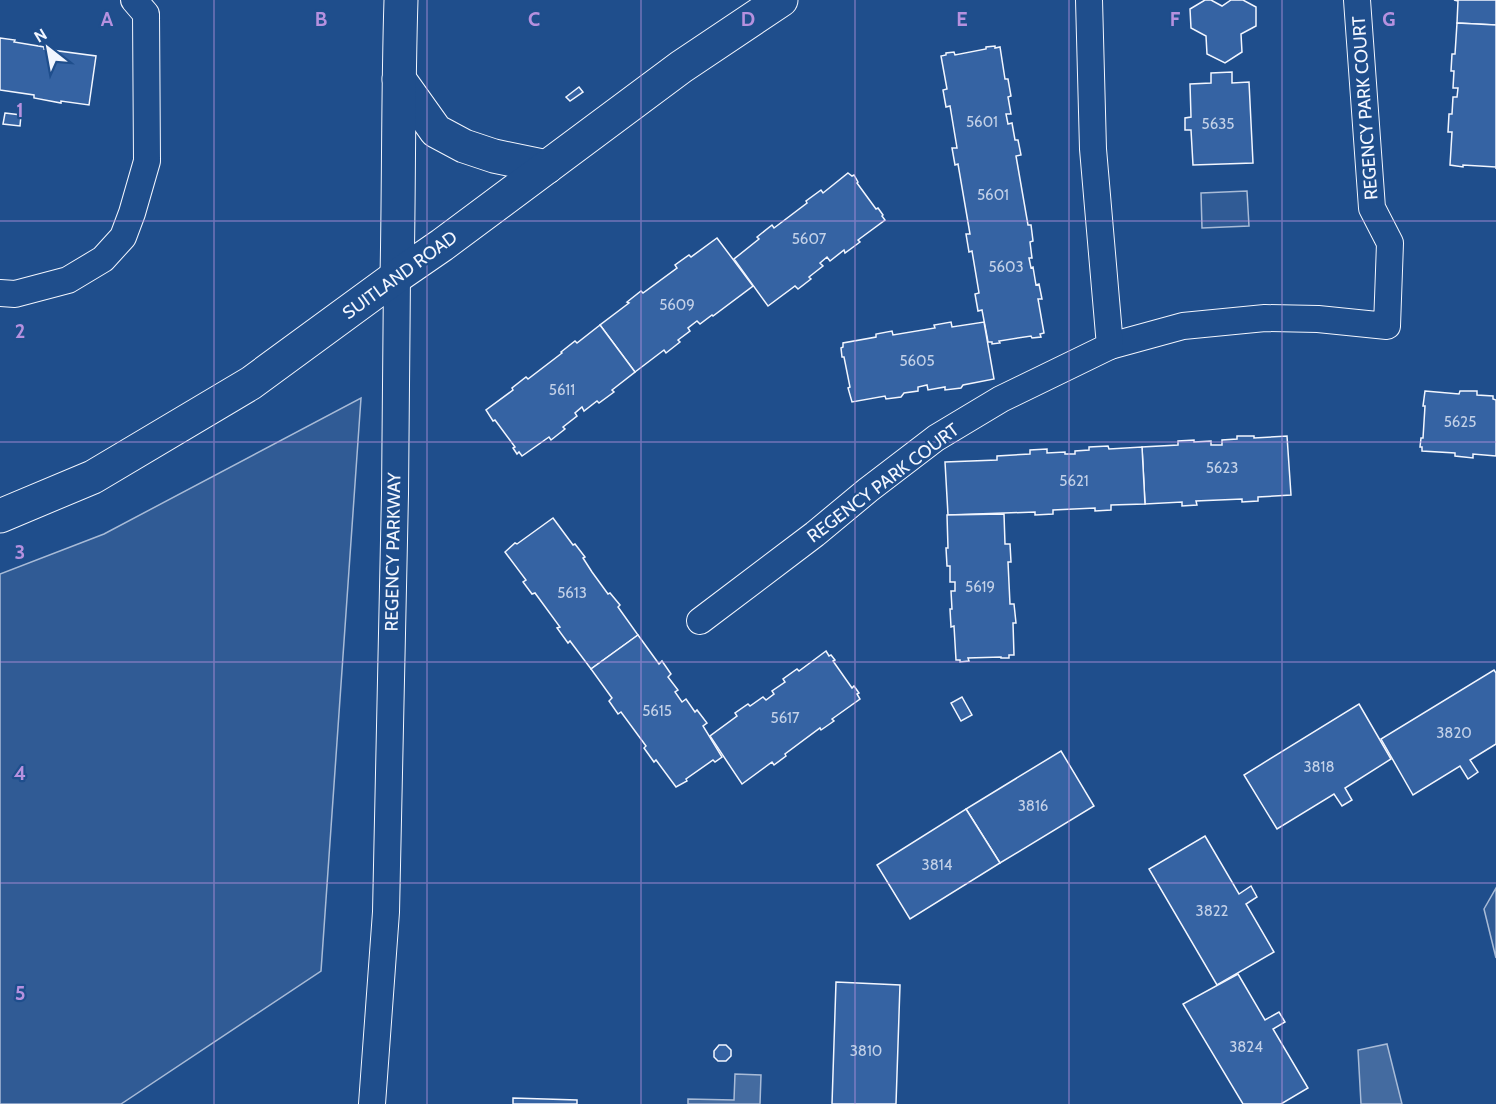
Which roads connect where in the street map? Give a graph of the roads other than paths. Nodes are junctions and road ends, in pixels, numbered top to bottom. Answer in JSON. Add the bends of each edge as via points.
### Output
{"nodes":[{"id":1,"x":134,"y":0,"type":"edge"},
{"id":2,"x":401,"y":0,"type":"edge"},
{"id":3,"x":781,"y":0,"type":"edge"},
{"id":4,"x":1089,"y":0,"type":"edge"},
{"id":5,"x":1357,"y":0,"type":"edge"},
{"id":6,"x":399,"y":79,"type":"junction"},
{"id":7,"x":547,"y":167,"type":"junction"},
{"id":8,"x":397,"y":276,"type":"junction"},
{"id":9,"x":0,"y":293,"type":"edge"},
{"id":10,"x":1110,"y":346,"type":"junction"},
{"id":11,"x":0,"y":516,"type":"edge"},
{"id":12,"x":700,"y":621,"type":"dead end"},
{"id":13,"x":372,"y":1104,"type":"edge"}],
"edges":[{"from":1,"to":9,"type":"street","via":[[146,14],[147,161],[123,237],[103,259],[68,280],[15,294]]},
{"from":2,"to":6,"type":"main road","name":"REGENCY PARKWAY"},
{"from":3,"to":7,"type":"main road","name":"SUITLAND ROAD","via":[[681,67]]},
{"from":4,"to":10,"type":"street","via":[[1093,148]]},
{"from":5,"to":10,"type":"street","name":"REGENCY PARK COURT","via":[[1372,208],[1390,243],[1387,326],[1265,318],[1183,326]]},
{"from":6,"to":7,"type":"main road","via":[[436,131],[494,156]]},
{"from":6,"to":8,"type":"main road","name":"REGENCY PARKWAY"},
{"from":7,"to":8,"type":"main road","name":"SUITLAND ROAD"},
{"from":8,"to":11,"type":"main road","name":"SUITLAND ROAD","via":[[251,383],[93,477]]},
{"from":8,"to":13,"type":"street","name":"REGENCY PARKWAY","via":[[386,912]]},
{"from":10,"to":12,"type":"street","name":"REGENCY PARK COURT","via":[[1001,399],[936,438]]}]}
